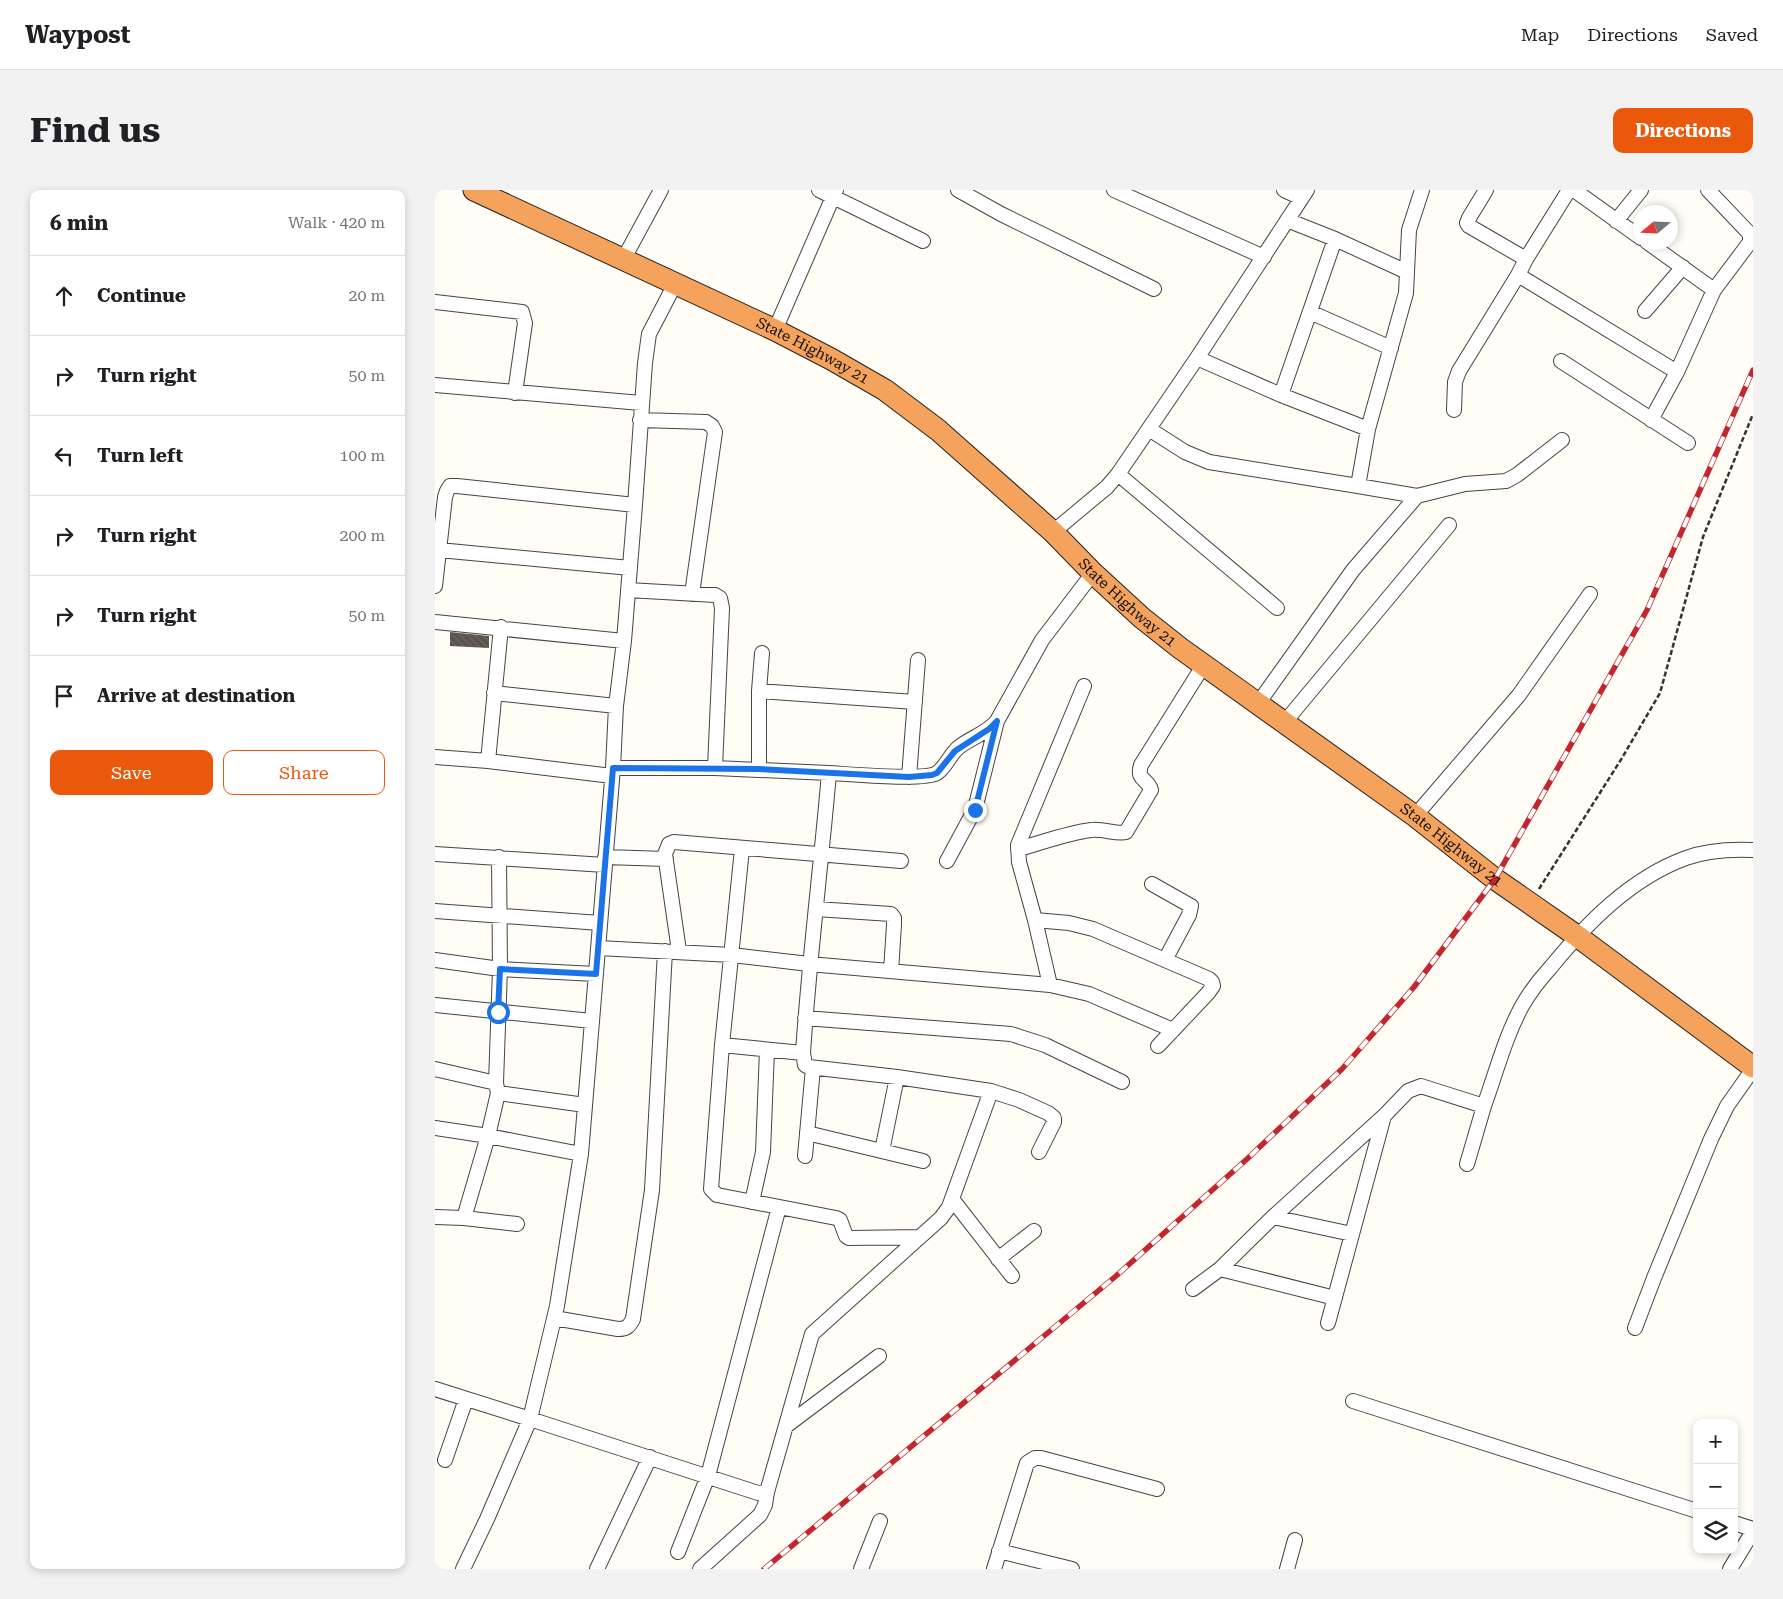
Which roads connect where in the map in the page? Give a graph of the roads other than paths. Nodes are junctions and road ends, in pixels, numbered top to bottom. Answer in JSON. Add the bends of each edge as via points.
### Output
{"nodes":[{"id":1,"x":474,"y":190,"type":"edge"},
{"id":2,"x":661,"y":190,"type":"edge"},
{"id":3,"x":819,"y":190,"type":"edge"},
{"id":4,"x":958,"y":190,"type":"edge"},
{"id":5,"x":1114,"y":190,"type":"edge"},
{"id":6,"x":1284,"y":190,"type":"edge"},
{"id":7,"x":1421,"y":190,"type":"edge"},
{"id":8,"x":1486,"y":190,"type":"edge"},
{"id":9,"x":1569,"y":190,"type":"edge"},
{"id":10,"x":1574,"y":190,"type":"edge"},
{"id":11,"x":1641,"y":190,"type":"edge"},
{"id":12,"x":1708,"y":190,"type":"edge"},
{"id":13,"x":835,"y":193,"type":"edge"},
{"id":14,"x":1304,"y":194,"type":"edge"},
{"id":15,"x":1287,"y":220,"type":"junction"},
{"id":16,"x":1616,"y":221,"type":"junction"},
{"id":17,"x":1633,"y":233,"type":"edge"},
{"id":18,"x":1335,"y":239,"type":"junction"},
{"id":19,"x":923,"y":242,"type":"dead end"},
{"id":20,"x":1659,"y":250,"type":"edge"},
{"id":21,"x":1264,"y":257,"type":"junction"},
{"id":22,"x":1526,"y":259,"type":"junction"},
{"id":23,"x":623,"y":260,"type":"junction"},
{"id":24,"x":1683,"y":267,"type":"junction"},
{"id":25,"x":1407,"y":272,"type":"junction"},
{"id":26,"x":1518,"y":275,"type":"junction"},
{"id":27,"x":675,"y":284,"type":"junction"},
{"id":28,"x":1154,"y":289,"type":"dead end"},
{"id":29,"x":1715,"y":290,"type":"junction"},
{"id":30,"x":435,"y":302,"type":"edge"},
{"id":31,"x":1645,"y":311,"type":"dead end"},
{"id":32,"x":1310,"y":312,"type":"junction"},
{"id":33,"x":775,"y":330,"type":"junction"},
{"id":34,"x":1391,"y":348,"type":"junction"},
{"id":35,"x":1197,"y":358,"type":"junction"},
{"id":36,"x":1561,"y":361,"type":"dead end"},
{"id":37,"x":1677,"y":372,"type":"junction"},
{"id":38,"x":435,"y":385,"type":"edge"},
{"id":39,"x":515,"y":393,"type":"junction"},
{"id":40,"x":1281,"y":395,"type":"junction"},
{"id":41,"x":641,"y":403,"type":"junction"},
{"id":42,"x":1454,"y":410,"type":"dead end"},
{"id":43,"x":640,"y":420,"type":"junction"},
{"id":44,"x":1651,"y":420,"type":"junction"},
{"id":45,"x":1149,"y":428,"type":"junction"},
{"id":46,"x":1369,"y":429,"type":"junction"},
{"id":47,"x":1562,"y":440,"type":"dead end"},
{"id":48,"x":1687,"y":443,"type":"dead end"},
{"id":49,"x":1117,"y":474,"type":"junction"},
{"id":50,"x":1358,"y":486,"type":"junction"},
{"id":51,"x":1417,"y":496,"type":"junction"},
{"id":52,"x":635,"y":505,"type":"junction"},
{"id":53,"x":1449,"y":525,"type":"dead end"},
{"id":54,"x":1053,"y":532,"type":"junction"},
{"id":55,"x":439,"y":550,"type":"junction"},
{"id":56,"x":630,"y":568,"type":"junction"},
{"id":57,"x":1093,"y":573,"type":"junction"},
{"id":58,"x":435,"y":586,"type":"edge"},
{"id":59,"x":628,"y":590,"type":"junction"},
{"id":60,"x":692,"y":594,"type":"junction"},
{"id":61,"x":1590,"y":594,"type":"dead end"},
{"id":62,"x":1277,"y":608,"type":"dead end"},
{"id":63,"x":435,"y":622,"type":"edge"},
{"id":64,"x":501,"y":628,"type":"junction"},
{"id":65,"x":624,"y":641,"type":"junction"},
{"id":66,"x":762,"y":653,"type":"dead end"},
{"id":67,"x":918,"y":660,"type":"dead end"},
{"id":68,"x":1203,"y":666,"type":"junction"},
{"id":69,"x":1084,"y":686,"type":"dead end"},
{"id":70,"x":759,"y":691,"type":"junction"},
{"id":71,"x":494,"y":693,"type":"junction"},
{"id":72,"x":915,"y":702,"type":"junction"},
{"id":73,"x":1257,"y":705,"type":"junction"},
{"id":74,"x":616,"y":706,"type":"junction"},
{"id":75,"x":997,"y":721,"type":"junction"},
{"id":76,"x":1285,"y":723,"type":"junction"},
{"id":77,"x":435,"y":757,"type":"edge"},
{"id":78,"x":488,"y":761,"type":"junction"},
{"id":79,"x":715,"y":768,"type":"junction"},
{"id":80,"x":759,"y":769,"type":"junction"},
{"id":81,"x":613,"y":772,"type":"junction"},
{"id":82,"x":829,"y":773,"type":"junction"},
{"id":83,"x":909,"y":777,"type":"junction"},
{"id":84,"x":1415,"y":816,"type":"junction"},
{"id":85,"x":742,"y":849,"type":"junction"},
{"id":86,"x":1018,"y":849,"type":"junction"},
{"id":87,"x":1753,"y":850,"type":"edge"},
{"id":88,"x":435,"y":854,"type":"edge"},
{"id":89,"x":822,"y":855,"type":"junction"},
{"id":90,"x":499,"y":857,"type":"junction"},
{"id":91,"x":665,"y":859,"type":"junction"},
{"id":92,"x":605,"y":861,"type":"junction"},
{"id":93,"x":901,"y":861,"type":"dead end"},
{"id":94,"x":947,"y":861,"type":"dead end"},
{"id":95,"x":1152,"y":884,"type":"dead end"},
{"id":96,"x":816,"y":909,"type":"junction"},
{"id":97,"x":435,"y":911,"type":"edge"},
{"id":98,"x":499,"y":916,"type":"junction"},
{"id":99,"x":1035,"y":920,"type":"junction"},
{"id":100,"x":600,"y":923,"type":"junction"},
{"id":101,"x":1577,"y":936,"type":"junction"},
{"id":102,"x":598,"y":948,"type":"junction"},
{"id":103,"x":672,"y":951,"type":"junction"},
{"id":104,"x":732,"y":955,"type":"junction"},
{"id":105,"x":435,"y":960,"type":"edge"},
{"id":106,"x":1165,"y":960,"type":"junction"},
{"id":107,"x":809,"y":964,"type":"junction"},
{"id":108,"x":500,"y":969,"type":"junction"},
{"id":109,"x":891,"y":971,"type":"junction"},
{"id":110,"x":596,"y":974,"type":"junction"},
{"id":111,"x":1051,"y":985,"type":"junction"},
{"id":112,"x":435,"y":1005,"type":"edge"},
{"id":113,"x":498,"y":1012,"type":"junction"},
{"id":114,"x":805,"y":1018,"type":"junction"},
{"id":115,"x":591,"y":1021,"type":"junction"},
{"id":116,"x":1173,"y":1030,"type":"junction"},
{"id":117,"x":722,"y":1045,"type":"junction"},
{"id":118,"x":1158,"y":1046,"type":"dead end"},
{"id":119,"x":767,"y":1050,"type":"junction"},
{"id":120,"x":803,"y":1053,"type":"junction"},
{"id":121,"x":813,"y":1068,"type":"junction"},
{"id":122,"x":1753,"y":1068,"type":"edge"},
{"id":123,"x":435,"y":1069,"type":"edge"},
{"id":124,"x":897,"y":1077,"type":"junction"},
{"id":125,"x":1122,"y":1082,"type":"dead end"},
{"id":126,"x":497,"y":1088,"type":"junction"},
{"id":127,"x":991,"y":1090,"type":"junction"},
{"id":128,"x":585,"y":1105,"type":"junction"},
{"id":129,"x":1484,"y":1106,"type":"junction"},
{"id":130,"x":1384,"y":1116,"type":"junction"},
{"id":131,"x":435,"y":1128,"type":"edge"},
{"id":132,"x":807,"y":1133,"type":"junction"},
{"id":133,"x":488,"y":1136,"type":"junction"},
{"id":134,"x":882,"y":1151,"type":"junction"},
{"id":135,"x":1039,"y":1152,"type":"dead end"},
{"id":136,"x":581,"y":1154,"type":"junction"},
{"id":137,"x":805,"y":1156,"type":"dead end"},
{"id":138,"x":923,"y":1161,"type":"dead end"},
{"id":139,"x":1467,"y":1164,"type":"dead end"},
{"id":140,"x":953,"y":1199,"type":"junction"},
{"id":141,"x":752,"y":1202,"type":"junction"},
{"id":142,"x":779,"y":1207,"type":"junction"},
{"id":143,"x":435,"y":1217,"type":"edge"},
{"id":144,"x":1273,"y":1217,"type":"junction"},
{"id":145,"x":464,"y":1218,"type":"junction"},
{"id":146,"x":517,"y":1224,"type":"dead end"},
{"id":147,"x":1034,"y":1231,"type":"dead end"},
{"id":148,"x":1352,"y":1234,"type":"junction"},
{"id":149,"x":920,"y":1237,"type":"junction"},
{"id":150,"x":998,"y":1259,"type":"junction"},
{"id":151,"x":1220,"y":1269,"type":"junction"},
{"id":152,"x":1012,"y":1276,"type":"dead end"},
{"id":153,"x":1193,"y":1289,"type":"dead end"},
{"id":154,"x":1335,"y":1298,"type":"junction"},
{"id":155,"x":554,"y":1318,"type":"junction"},
{"id":156,"x":1328,"y":1323,"type":"dead end"},
{"id":157,"x":1635,"y":1328,"type":"dead end"},
{"id":158,"x":879,"y":1356,"type":"dead end"},
{"id":159,"x":435,"y":1389,"type":"edge"},
{"id":160,"x":465,"y":1399,"type":"junction"},
{"id":161,"x":1353,"y":1401,"type":"dead end"},
{"id":162,"x":530,"y":1418,"type":"junction"},
{"id":163,"x":786,"y":1426,"type":"junction"},
{"id":164,"x":650,"y":1457,"type":"junction"},
{"id":165,"x":445,"y":1460,"type":"dead end"},
{"id":166,"x":709,"y":1476,"type":"junction"},
{"id":167,"x":1157,"y":1489,"type":"dead end"},
{"id":168,"x":767,"y":1492,"type":"junction"},
{"id":169,"x":1693,"y":1510,"type":"edge"},
{"id":170,"x":880,"y":1521,"type":"dead end"},
{"id":171,"x":1738,"y":1524,"type":"edge"},
{"id":172,"x":1753,"y":1530,"type":"edge"},
{"id":173,"x":1295,"y":1540,"type":"dead end"},
{"id":174,"x":999,"y":1551,"type":"junction"},
{"id":175,"x":678,"y":1552,"type":"dead end"},
{"id":176,"x":463,"y":1569,"type":"edge"},
{"id":177,"x":597,"y":1569,"type":"edge"},
{"id":178,"x":700,"y":1569,"type":"edge"},
{"id":179,"x":861,"y":1569,"type":"edge"},
{"id":180,"x":994,"y":1569,"type":"edge"},
{"id":181,"x":1072,"y":1569,"type":"edge"},
{"id":182,"x":1287,"y":1569,"type":"edge"},
{"id":183,"x":1731,"y":1569,"type":"edge"}],
"edges":[{"from":1,"to":23,"type":"highway","name":"State Highway 21"},
{"from":2,"to":23,"type":"street"},
{"from":3,"to":13,"type":"street"},
{"from":4,"to":28,"type":"street"},
{"from":5,"to":21,"type":"street"},
{"from":6,"to":14,"type":"street"},
{"from":7,"to":25,"type":"street","via":[[1409,230]]},
{"from":8,"to":22,"type":"street","via":[[1467,223]]},
{"from":9,"to":22,"type":"street"},
{"from":10,"to":16,"type":"street"},
{"from":11,"to":16,"type":"street"},
{"from":12,"to":29,"type":"street","via":[[1751,238]]},
{"from":13,"to":19,"type":"street"},
{"from":13,"to":33,"type":"street"},
{"from":14,"to":15,"type":"street"},
{"from":15,"to":18,"type":"street"},
{"from":15,"to":21,"type":"street"},
{"from":16,"to":17,"type":"street"},
{"from":18,"to":25,"type":"street"},
{"from":18,"to":32,"type":"street"},
{"from":20,"to":24,"type":"street"},
{"from":21,"to":35,"type":"street"},
{"from":22,"to":26,"type":"street"},
{"from":23,"to":27,"type":"highway","name":"State Highway 21"},
{"from":24,"to":29,"type":"street"},
{"from":24,"to":31,"type":"street"},
{"from":25,"to":34,"type":"street","via":[[1406,293]]},
{"from":26,"to":37,"type":"street"},
{"from":26,"to":42,"type":"street","via":[[1459,371],[1455,382]]},
{"from":27,"to":33,"type":"highway","name":"State Highway 21"},
{"from":27,"to":41,"type":"street","via":[[649,334]]},
{"from":29,"to":37,"type":"street"},
{"from":30,"to":39,"type":"street","via":[[521,312],[525,323]]},
{"from":32,"to":34,"type":"street"},
{"from":32,"to":40,"type":"street"},
{"from":33,"to":54,"type":"highway","name":"State Highway 21","via":[[885,390],[938,430]]},
{"from":34,"to":46,"type":"street"},
{"from":35,"to":40,"type":"street"},
{"from":35,"to":45,"type":"street"},
{"from":36,"to":44,"type":"street"},
{"from":37,"to":44,"type":"street"},
{"from":38,"to":39,"type":"street"},
{"from":39,"to":41,"type":"street"},
{"from":40,"to":46,"type":"street"},
{"from":41,"to":43,"type":"street"},
{"from":43,"to":52,"type":"street"},
{"from":43,"to":60,"type":"street","via":[[706,422],[715,432]]},
{"from":44,"to":48,"type":"street"},
{"from":45,"to":49,"type":"street"},
{"from":45,"to":50,"type":"street","via":[[1185,452],[1209,462]]},
{"from":46,"to":50,"type":"street"},
{"from":47,"to":51,"type":"street","via":[[1506,481],[1465,484]]},
{"from":49,"to":54,"type":"street","via":[[1107,487]]},
{"from":49,"to":62,"type":"street"},
{"from":50,"to":51,"type":"street"},
{"from":51,"to":73,"type":"street","via":[[1353,570]]},
{"from":52,"to":55,"type":"street","via":[[450,486],[445,497]]},
{"from":52,"to":56,"type":"street"},
{"from":53,"to":76,"type":"street"},
{"from":54,"to":57,"type":"highway","name":"State Highway 21"},
{"from":55,"to":56,"type":"street"},
{"from":55,"to":58,"type":"street"},
{"from":56,"to":59,"type":"street"},
{"from":57,"to":68,"type":"highway","name":"State Highway 21","via":[[1142,618]]},
{"from":57,"to":75,"type":"street","via":[[1042,640]]},
{"from":59,"to":60,"type":"street"},
{"from":59,"to":65,"type":"street"},
{"from":60,"to":79,"type":"street","via":[[715,595],[722,602]]},
{"from":61,"to":84,"type":"street","via":[[1519,695]]},
{"from":63,"to":64,"type":"street"},
{"from":64,"to":65,"type":"street"},
{"from":64,"to":71,"type":"street"},
{"from":65,"to":74,"type":"street"},
{"from":66,"to":70,"type":"street"},
{"from":67,"to":72,"type":"street"},
{"from":68,"to":73,"type":"highway","name":"State Highway 21"},
{"from":68,"to":86,"type":"street","via":[[1141,764],[1140,775],[1151,790],[1126,832],[1090,830]]},
{"from":69,"to":86,"type":"street"},
{"from":70,"to":72,"type":"street"},
{"from":70,"to":80,"type":"street"},
{"from":71,"to":74,"type":"street"},
{"from":71,"to":78,"type":"street"},
{"from":72,"to":83,"type":"street"},
{"from":73,"to":76,"type":"highway","name":"State Highway 21"},
{"from":74,"to":81,"type":"street"},
{"from":75,"to":83,"type":"street","via":[[955,751],[937,773]]},
{"from":75,"to":94,"type":"street","via":[[975,810]]},
{"from":76,"to":84,"type":"highway","name":"State Highway 21"},
{"from":77,"to":78,"type":"street"},
{"from":78,"to":81,"type":"street"},
{"from":79,"to":80,"type":"street"},
{"from":79,"to":81,"type":"street"},
{"from":80,"to":82,"type":"street"},
{"from":81,"to":92,"type":"street"},
{"from":82,"to":83,"type":"street"},
{"from":82,"to":89,"type":"street"},
{"from":84,"to":101,"type":"highway","name":"State Highway 21","via":[[1495,879]]},
{"from":85,"to":89,"type":"street"},
{"from":85,"to":91,"type":"street","via":[[674,842],[666,848]]},
{"from":85,"to":104,"type":"street"},
{"from":86,"to":99,"type":"street"},
{"from":87,"to":101,"type":"street","via":[[1713,851],[1667,866],[1629,891]]},
{"from":88,"to":90,"type":"street"},
{"from":89,"to":93,"type":"street"},
{"from":89,"to":96,"type":"street"},
{"from":90,"to":92,"type":"street"},
{"from":90,"to":98,"type":"street"},
{"from":91,"to":92,"type":"street"},
{"from":91,"to":103,"type":"street"},
{"from":92,"to":100,"type":"street"},
{"from":95,"to":106,"type":"street","via":[[1191,906]]},
{"from":96,"to":107,"type":"street"},
{"from":96,"to":109,"type":"street","via":[[891,914],[894,918]]},
{"from":97,"to":98,"type":"street"},
{"from":98,"to":100,"type":"street"},
{"from":98,"to":108,"type":"street"},
{"from":99,"to":106,"type":"street","via":[[1082,926]]},
{"from":99,"to":111,"type":"street"},
{"from":100,"to":102,"type":"street"},
{"from":101,"to":122,"type":"highway","name":"State Highway 21"},
{"from":101,"to":129,"type":"street","via":[[1525,1001],[1513,1024]]},
{"from":102,"to":103,"type":"street"},
{"from":102,"to":110,"type":"street"},
{"from":103,"to":104,"type":"street"},
{"from":103,"to":155,"type":"street","via":[[652,1190],[633,1319],[630,1326],[618,1330]]},
{"from":104,"to":107,"type":"street"},
{"from":104,"to":117,"type":"street"},
{"from":105,"to":108,"type":"street"},
{"from":106,"to":116,"type":"street","via":[[1212,982],[1213,986]]},
{"from":107,"to":109,"type":"street"},
{"from":107,"to":114,"type":"street"},
{"from":108,"to":110,"type":"street"},
{"from":108,"to":113,"type":"street"},
{"from":109,"to":111,"type":"street"},
{"from":110,"to":115,"type":"street"},
{"from":111,"to":116,"type":"street","via":[[1089,994]]},
{"from":112,"to":113,"type":"street"},
{"from":113,"to":115,"type":"street"},
{"from":113,"to":126,"type":"street"},
{"from":114,"to":120,"type":"street"},
{"from":114,"to":125,"type":"street","via":[[1011,1034],[1045,1045]]},
{"from":115,"to":128,"type":"street"},
{"from":116,"to":118,"type":"street"},
{"from":117,"to":119,"type":"street"},
{"from":117,"to":141,"type":"street","via":[[711,1189],[717,1195]]},
{"from":119,"to":120,"type":"street"},
{"from":119,"to":141,"type":"street","via":[[763,1152]]},
{"from":120,"to":121,"type":"street","via":[[805,1065]]},
{"from":121,"to":124,"type":"street"},
{"from":121,"to":132,"type":"street"},
{"from":122,"to":157,"type":"street","via":[[1727,1106],[1711,1139]]},
{"from":123,"to":126,"type":"street"},
{"from":124,"to":127,"type":"street"},
{"from":124,"to":134,"type":"street"},
{"from":126,"to":128,"type":"street"},
{"from":126,"to":133,"type":"street"},
{"from":127,"to":135,"type":"street","via":[[1054,1118]]},
{"from":127,"to":140,"type":"street"},
{"from":128,"to":136,"type":"street"},
{"from":129,"to":130,"type":"street","via":[[1421,1086],[1408,1091]]},
{"from":129,"to":139,"type":"street"},
{"from":130,"to":144,"type":"street"},
{"from":130,"to":148,"type":"street"},
{"from":131,"to":133,"type":"street"},
{"from":132,"to":134,"type":"street"},
{"from":132,"to":137,"type":"street"},
{"from":133,"to":136,"type":"street"},
{"from":133,"to":145,"type":"street"},
{"from":134,"to":138,"type":"street"},
{"from":136,"to":155,"type":"street"},
{"from":140,"to":149,"type":"street","via":[[941,1218]]},
{"from":140,"to":150,"type":"street"},
{"from":141,"to":142,"type":"street"},
{"from":142,"to":149,"type":"street","via":[[840,1220],[849,1238]]},
{"from":142,"to":166,"type":"street"},
{"from":143,"to":145,"type":"street"},
{"from":144,"to":148,"type":"street"},
{"from":144,"to":151,"type":"street"},
{"from":145,"to":146,"type":"street"},
{"from":147,"to":150,"type":"street"},
{"from":148,"to":154,"type":"street"},
{"from":149,"to":163,"type":"street","via":[[812,1334]]},
{"from":150,"to":152,"type":"street"},
{"from":151,"to":153,"type":"street"},
{"from":151,"to":154,"type":"street"},
{"from":154,"to":156,"type":"street"},
{"from":155,"to":162,"type":"street"},
{"from":158,"to":163,"type":"street"},
{"from":159,"to":160,"type":"street"},
{"from":160,"to":162,"type":"street"},
{"from":160,"to":165,"type":"street"},
{"from":161,"to":169,"type":"street"},
{"from":162,"to":164,"type":"street"},
{"from":162,"to":176,"type":"street"},
{"from":163,"to":168,"type":"street"},
{"from":164,"to":166,"type":"street"},
{"from":164,"to":177,"type":"street"},
{"from":166,"to":168,"type":"street","via":[[758,1493]]},
{"from":166,"to":175,"type":"street"},
{"from":167,"to":174,"type":"street","via":[[1035,1458],[1027,1463]]},
{"from":168,"to":178,"type":"street","via":[[760,1516]]},
{"from":170,"to":179,"type":"street"},
{"from":171,"to":172,"type":"street"},
{"from":172,"to":183,"type":"street"},
{"from":173,"to":182,"type":"street"},
{"from":174,"to":180,"type":"street"},
{"from":174,"to":181,"type":"street"}]}
